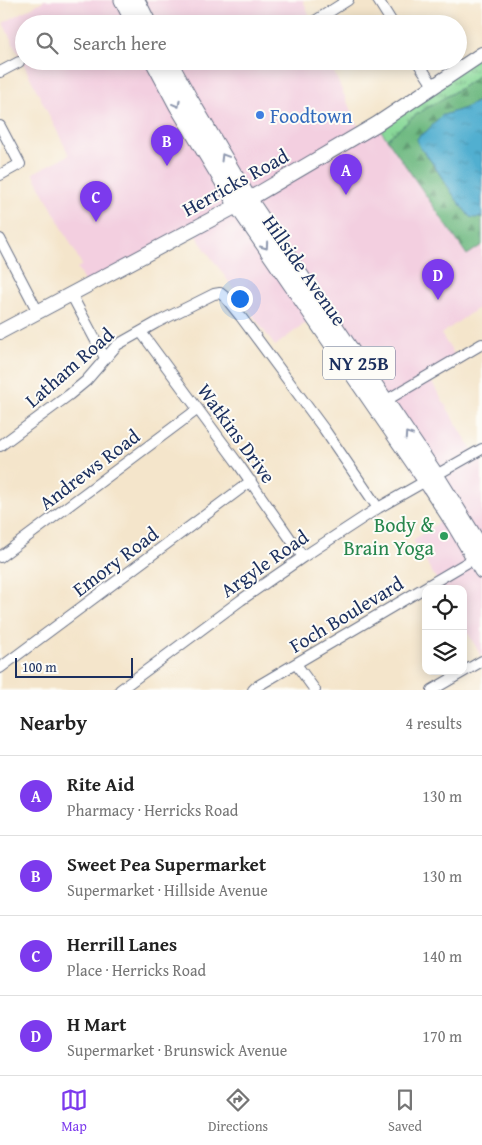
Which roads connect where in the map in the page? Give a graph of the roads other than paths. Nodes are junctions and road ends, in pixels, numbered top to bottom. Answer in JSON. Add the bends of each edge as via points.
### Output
{"nodes":[{"id":1,"x":122,"y":0,"type":"edge"},
{"id":2,"x":137,"y":0,"type":"edge"},
{"id":3,"x":348,"y":0,"type":"edge"},
{"id":4,"x":378,"y":0,"type":"edge"},
{"id":5,"x":130,"y":15,"type":"edge"},
{"id":6,"x":144,"y":15,"type":"edge"},
{"id":7,"x":324,"y":15,"type":"edge"},
{"id":8,"x":387,"y":15,"type":"edge"},
{"id":9,"x":482,"y":54,"type":"edge"},
{"id":10,"x":15,"y":64,"type":"edge"},
{"id":11,"x":467,"y":64,"type":"edge"},
{"id":12,"x":158,"y":70,"type":"edge"},
{"id":13,"x":174,"y":70,"type":"edge"},
{"id":14,"x":423,"y":70,"type":"edge"},
{"id":15,"x":459,"y":70,"type":"edge"},
{"id":16,"x":0,"y":72,"type":"edge"},
{"id":17,"x":434,"y":87,"type":"junction"},
{"id":18,"x":0,"y":126,"type":"edge"},
{"id":19,"x":0,"y":175,"type":"edge"},
{"id":20,"x":243,"y":203,"type":"junction"},
{"id":21,"x":0,"y":239,"type":"edge"},
{"id":22,"x":71,"y":294,"type":"junction"},
{"id":23,"x":38,"y":312,"type":"junction"},
{"id":24,"x":0,"y":332,"type":"edge"},
{"id":25,"x":141,"y":332,"type":"junction"},
{"id":26,"x":482,"y":344,"type":"edge"},
{"id":27,"x":106,"y":358,"type":"junction"},
{"id":28,"x":380,"y":404,"type":"junction"},
{"id":29,"x":198,"y":410,"type":"junction"},
{"id":30,"x":0,"y":446,"type":"edge"},
{"id":31,"x":482,"y":448,"type":"edge"},
{"id":32,"x":430,"y":478,"type":"junction"},
{"id":33,"x":251,"y":481,"type":"junction"},
{"id":34,"x":378,"y":508,"type":"junction"},
{"id":35,"x":0,"y":557,"type":"edge"},
{"id":36,"x":303,"y":557,"type":"junction"},
{"id":37,"x":480,"y":558,"type":"edge"},
{"id":38,"x":482,"y":661,"type":"edge"},
{"id":39,"x":296,"y":664,"type":"junction"},
{"id":40,"x":0,"y":668,"type":"edge"},
{"id":41,"x":120,"y":690,"type":"edge"},
{"id":42,"x":253,"y":690,"type":"edge"},
{"id":43,"x":315,"y":690,"type":"edge"},
{"id":44,"x":432,"y":690,"type":"edge"}],
"edges":[{"from":1,"to":5,"type":"main road"},
{"from":2,"to":6,"type":"main road"},
{"from":3,"to":7,"type":"street"},
{"from":4,"to":8,"type":"street"},
{"from":9,"to":11,"type":"main road","name":"Herricks Road"},
{"from":10,"to":16,"type":"street"},
{"from":12,"to":20,"type":"main road","name":"Hillside Avenue","number":"NY 25B","one_way":true,"via":[[177,106]]},
{"from":20,"to":13,"type":"main road","name":"Hillside Avenue","number":"NY 25B","one_way":true},
{"from":14,"to":17,"type":"street"},
{"from":15,"to":17,"type":"main road","name":"Herricks Road"},
{"from":17,"to":20,"type":"main road","name":"Herricks Road"},
{"from":18,"to":19,"type":"street","via":[[20,164]]},
{"from":20,"to":22,"type":"main road","name":"Herricks Road"},
{"from":20,"to":28,"type":"main road","name":"Hillside Avenue","number":"NY 25B"},
{"from":21,"to":23,"type":"street"},
{"from":22,"to":23,"type":"main road","name":"Herricks Road"},
{"from":22,"to":27,"type":"street"},
{"from":23,"to":24,"type":"main road","name":"Herricks Road"},
{"from":25,"to":27,"type":"street","name":"Latham Road","via":[[117,345]]},
{"from":25,"to":29,"type":"street","name":"Watkins Drive"},
{"from":25,"to":34,"type":"street","name":"Latham Road","via":[[214,294],[222,294],[324,429]]},
{"from":26,"to":28,"type":"street"},
{"from":27,"to":30,"type":"street","name":"Latham Road","via":[[86,381]]},
{"from":28,"to":32,"type":"main road","name":"Hillside Avenue","number":"NY 25B"},
{"from":29,"to":33,"type":"street","name":"Watkins Drive"},
{"from":29,"to":35,"type":"street","name":"Andrews Road"},
{"from":31,"to":32,"type":"street","name":"Argyle Road"},
{"from":32,"to":34,"type":"street","name":"Argyle Road"},
{"from":32,"to":37,"type":"main road","name":"Hillside Avenue","number":"NY 25B"},
{"from":33,"to":36,"type":"street","name":"Watkins Drive"},
{"from":33,"to":40,"type":"street","name":"Emory Road"},
{"from":34,"to":36,"type":"street","name":"Argyle Road"},
{"from":36,"to":41,"type":"street","name":"Argyle Road"},
{"from":37,"to":39,"type":"street","name":"Foch Boulevard"},
{"from":38,"to":44,"type":"street"},
{"from":39,"to":42,"type":"street","name":"Foch Boulevard"},
{"from":39,"to":43,"type":"street"}]}
